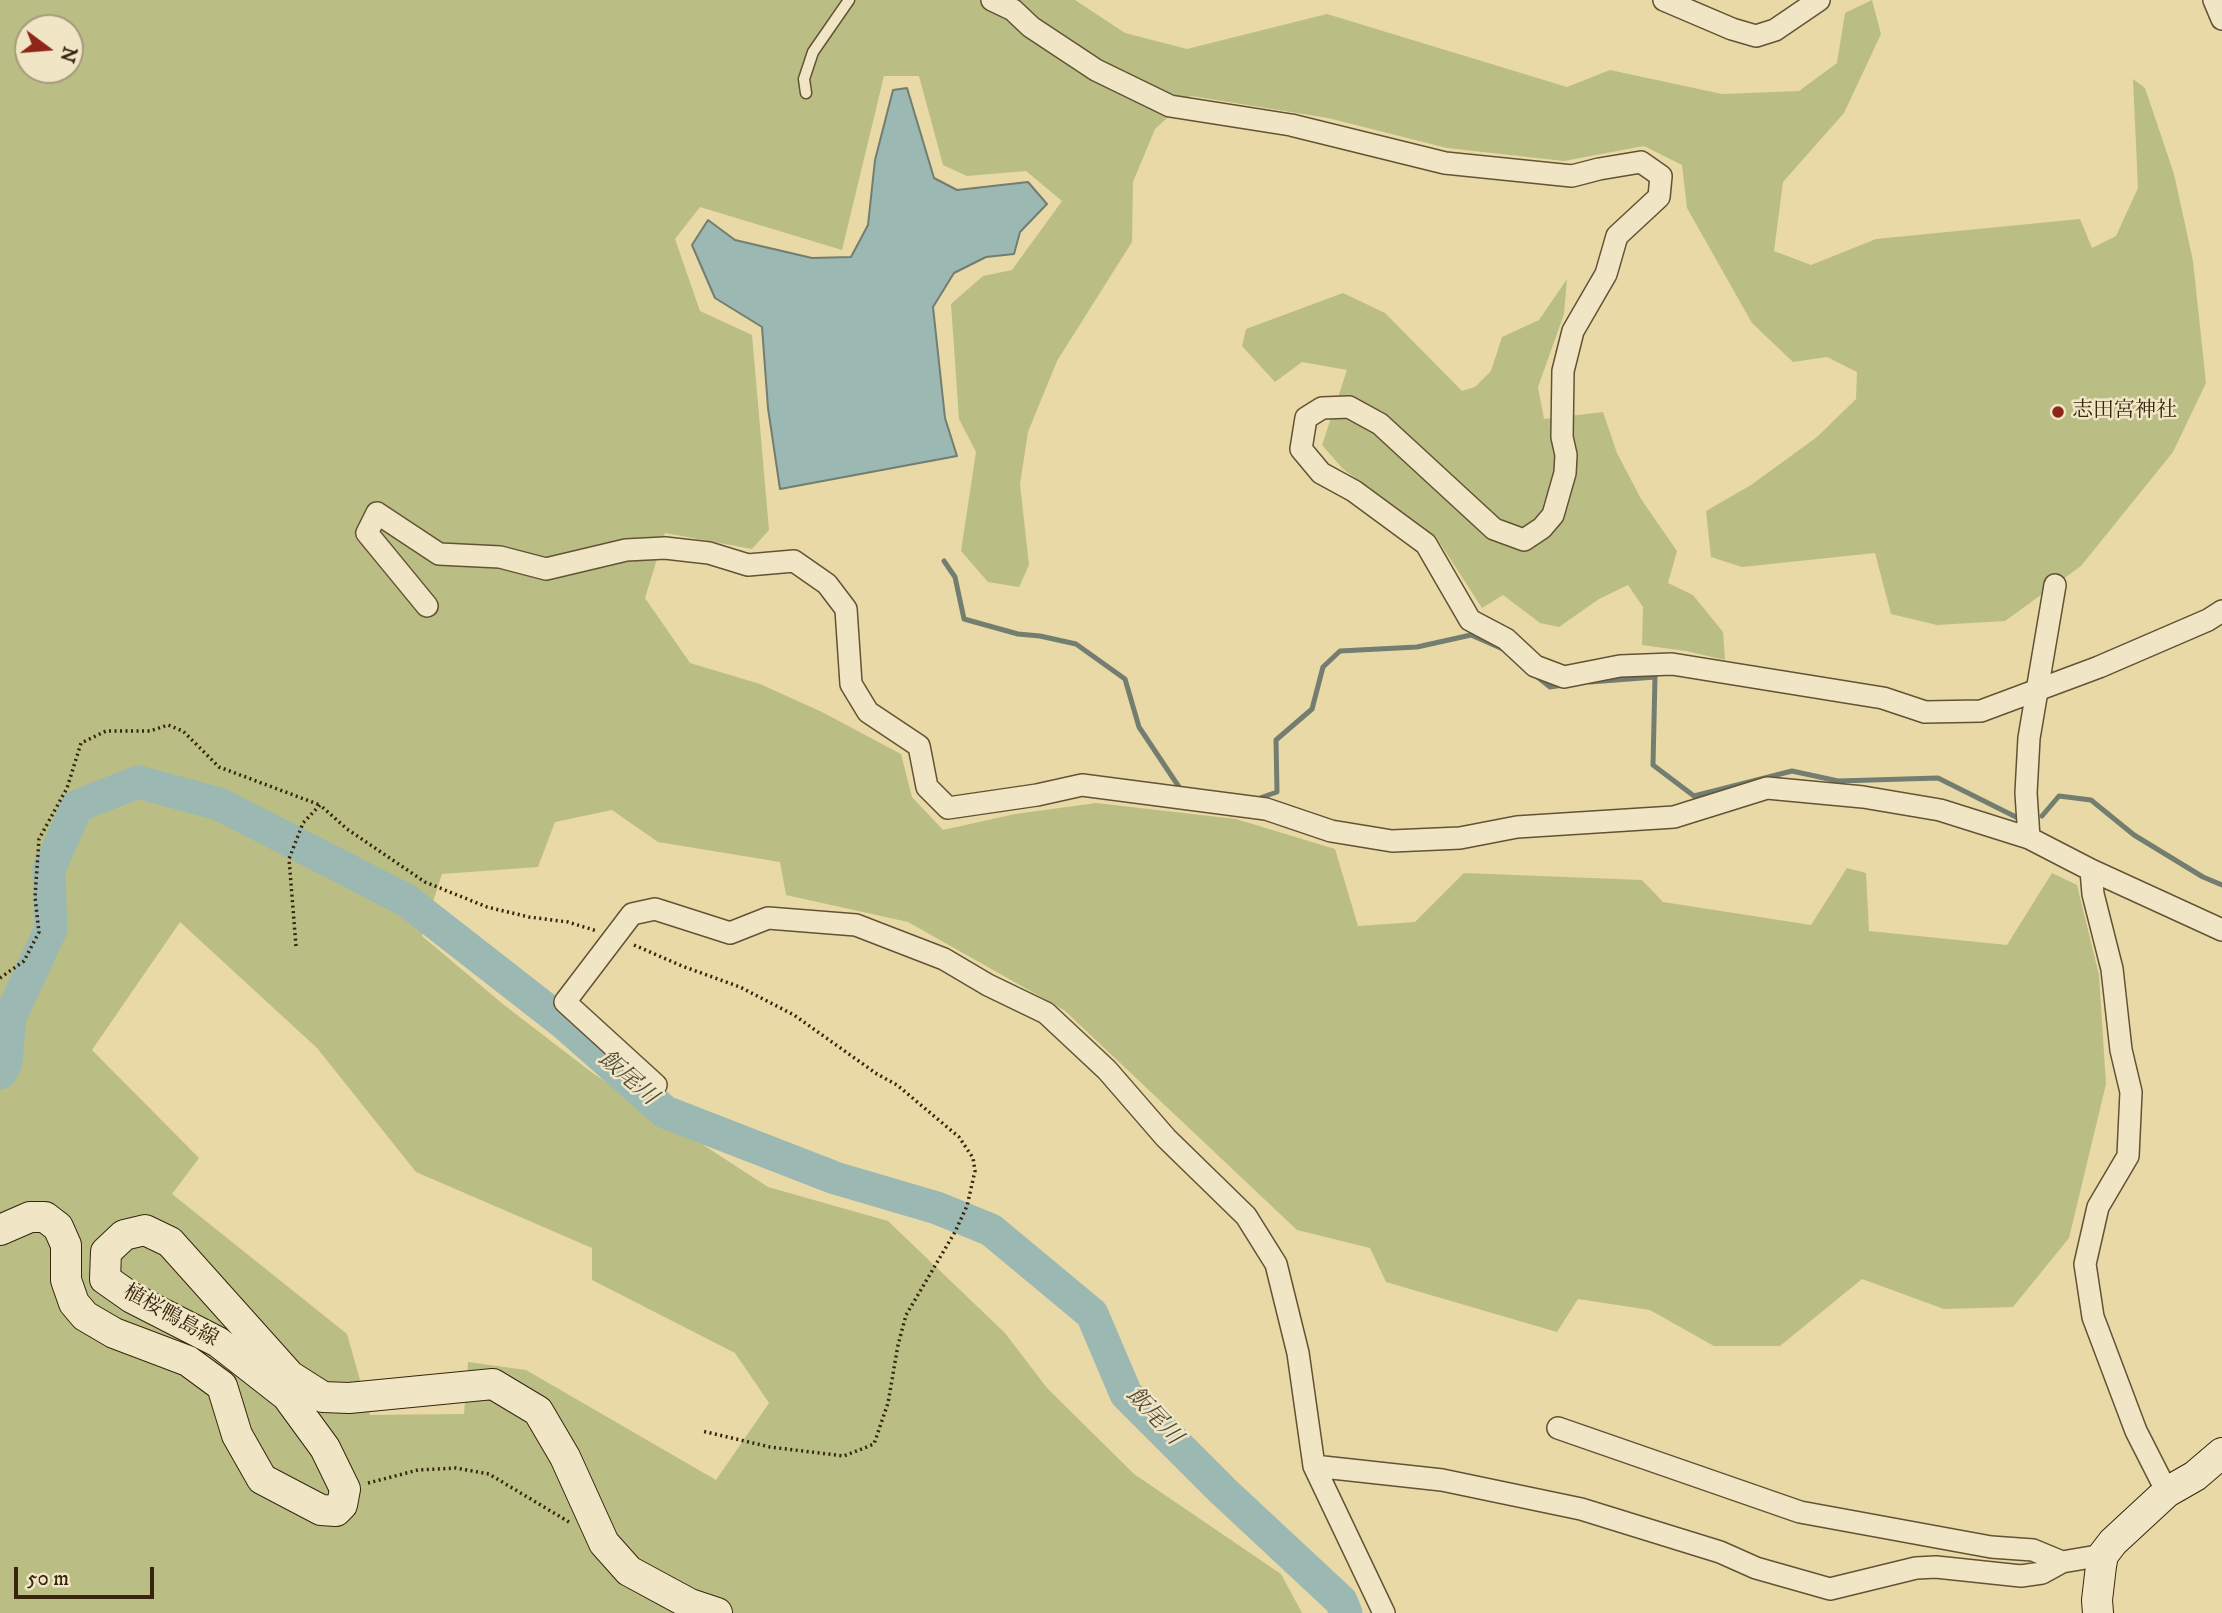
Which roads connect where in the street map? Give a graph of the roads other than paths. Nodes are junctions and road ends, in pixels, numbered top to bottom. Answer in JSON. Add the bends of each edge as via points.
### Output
{"nodes":[{"id":1,"x":849,"y":0,"type":"edge"},
{"id":2,"x":992,"y":0,"type":"edge"},
{"id":3,"x":1664,"y":0,"type":"edge"},
{"id":4,"x":1819,"y":0,"type":"edge"},
{"id":5,"x":2214,"y":0,"type":"edge"},
{"id":6,"x":2222,"y":19,"type":"edge"},
{"id":7,"x":806,"y":93,"type":"dead end"},
{"id":8,"x":2055,"y":585,"type":"dead end"},
{"id":9,"x":427,"y":606,"type":"dead end"},
{"id":10,"x":2222,"y":611,"type":"edge"},
{"id":11,"x":2037,"y":692,"type":"junction"},
{"id":12,"x":2029,"y":838,"type":"junction"},
{"id":13,"x":2091,"y":870,"type":"junction"},
{"id":14,"x":2222,"y":930,"type":"edge"},
{"id":15,"x":656,"y":1085,"type":"dead end"},
{"id":16,"x":0,"y":1230,"type":"edge"},
{"id":17,"x":1558,"y":1428,"type":"dead end"},
{"id":18,"x":2222,"y":1453,"type":"edge"},
{"id":19,"x":1314,"y":1466,"type":"junction"},
{"id":20,"x":2167,"y":1492,"type":"junction"},
{"id":21,"x":2103,"y":1555,"type":"junction"},
{"id":22,"x":2062,"y":1562,"type":"junction"},
{"id":23,"x":717,"y":1613,"type":"edge"},
{"id":24,"x":1384,"y":1613,"type":"edge"},
{"id":25,"x":2098,"y":1613,"type":"edge"}],
"edges":[{"from":1,"to":7,"type":"lane","via":[[813,52],[804,79]]},
{"from":2,"to":11,"type":"street","via":[[1096,70],[1170,106],[1291,125],[1445,163],[1572,176],[1642,162],[1661,176],[1659,197],[1617,236],[1606,274],[1573,331],[1563,370],[1565,473],[1553,515],[1542,528],[1524,540],[1494,529],[1380,424],[1349,407],[1322,408],[1306,418],[1301,449],[1321,473],[1354,491],[1426,544],[1470,620],[1506,639],[1535,666],[1564,677],[1620,666],[1672,664],[1883,698],[1925,712],[1981,711]]},
{"from":3,"to":4,"type":"street","via":[[1756,36],[1775,30]]},
{"from":5,"to":6,"type":"street"},
{"from":8,"to":11,"type":"street"},
{"from":9,"to":12,"type":"street","via":[[368,533],[377,513],[439,554],[500,557],[546,569],[626,550],[665,548],[748,565],[794,561],[827,584],[846,609],[851,684],[868,712],[919,746],[927,787],[948,808],[1082,785],[1266,809],[1331,831],[1392,841],[1674,817],[1767,788],[1940,810]]},
{"from":10,"to":11,"type":"street"},
{"from":11,"to":12,"type":"street","via":[[2029,738]]},
{"from":12,"to":13,"type":"street"},
{"from":13,"to":14,"type":"street"},
{"from":13,"to":20,"type":"street","via":[[2131,1093],[2128,1156],[2098,1207],[2085,1264],[2093,1317],[2136,1431]]},
{"from":15,"to":19,"type":"street","via":[[565,1003],[632,914],[655,909],[730,933],[768,918],[856,925],[944,959],[1046,1013],[1246,1216],[1276,1264],[1298,1353]]},
{"from":16,"to":23,"type":"main road","name":"植桜鴨島線","via":[[30,1217],[45,1217],[58,1227],[66,1245],[66,1280],[74,1303],[85,1316],[114,1333],[188,1361],[222,1386],[237,1435],[262,1479],[321,1510],[336,1511],[345,1489],[325,1448],[287,1396],[218,1342],[132,1298],[106,1279],[106,1252],[124,1234],[145,1230],[170,1242],[290,1376],[323,1397],[493,1384],[538,1411],[565,1457],[604,1543],[629,1571],[690,1604]]},
{"from":17,"to":22,"type":"street","via":[[1800,1512],[1991,1547],[2033,1550]]},
{"from":18,"to":20,"type":"main road"},
{"from":19,"to":22,"type":"street","via":[[1442,1480],[1581,1508],[1830,1589],[1916,1568],[2021,1576],[2042,1573]]},
{"from":19,"to":24,"type":"street"},
{"from":20,"to":21,"type":"main road"},
{"from":21,"to":22,"type":"street"},
{"from":21,"to":25,"type":"main road"}]}
